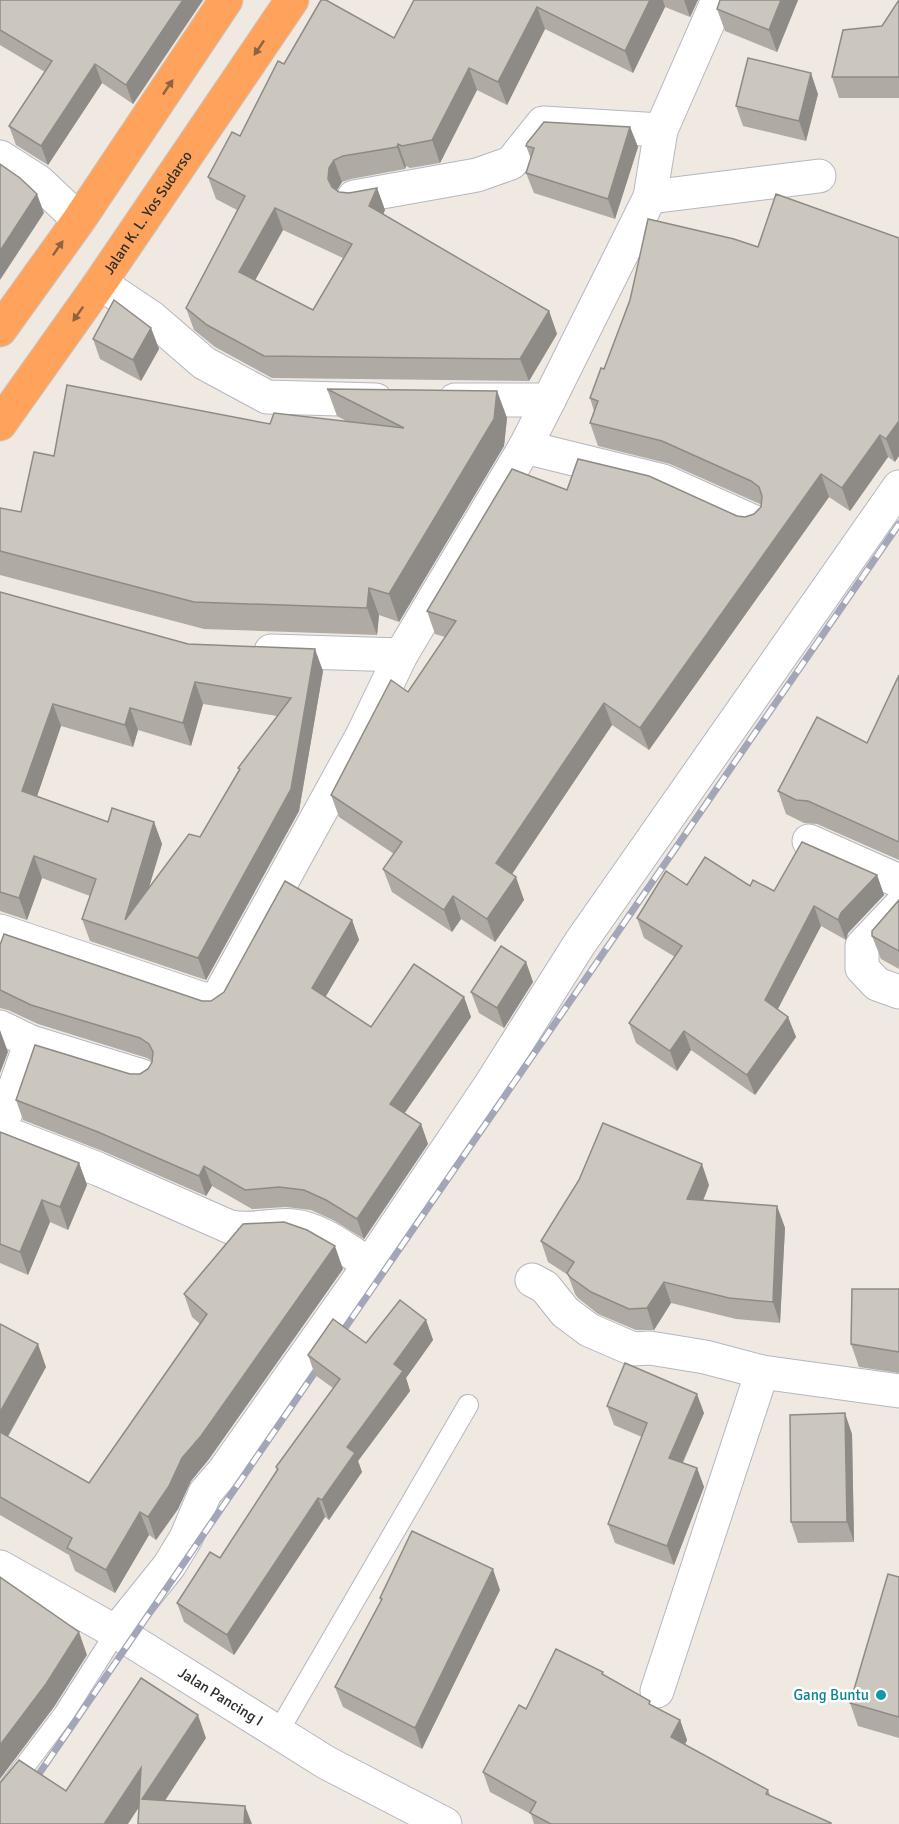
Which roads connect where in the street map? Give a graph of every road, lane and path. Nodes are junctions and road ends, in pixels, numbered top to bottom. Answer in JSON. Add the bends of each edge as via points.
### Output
{"nodes":[{"id":1,"x":226,"y":0,"type":"edge"},
{"id":2,"x":292,"y":0,"type":"edge"},
{"id":3,"x":718,"y":0,"type":"edge"},
{"id":4,"x":661,"y":130,"type":"junction"},
{"id":5,"x":0,"y":157,"type":"edge"},
{"id":6,"x":819,"y":176,"type":"dead end"},
{"id":7,"x":354,"y":197,"type":"edge"},
{"id":8,"x":650,"y":197,"type":"junction"},
{"id":9,"x":79,"y":220,"type":"junction"},
{"id":10,"x":100,"y":283,"type":"junction"},
{"id":11,"x":0,"y":330,"type":"edge"},
{"id":12,"x":549,"y":400,"type":"junction"},
{"id":13,"x":0,"y":424,"type":"edge"},
{"id":14,"x":525,"y":447,"type":"junction"},
{"id":15,"x":899,"y":488,"type":"edge"},
{"id":16,"x":753,"y":522,"type":"edge"},
{"id":17,"x":235,"y":650,"type":"edge"},
{"id":18,"x":401,"y":655,"type":"junction"},
{"id":19,"x":809,"y":841,"type":"dead end"},
{"id":20,"x":899,"y":881,"type":"edge"},
{"id":21,"x":899,"y":907,"type":"edge"},
{"id":22,"x":0,"y":931,"type":"edge"},
{"id":23,"x":899,"y":992,"type":"edge"},
{"id":24,"x":0,"y":1027,"type":"edge"},
{"id":25,"x":31,"y":1042,"type":"junction"},
{"id":26,"x":142,"y":1076,"type":"edge"},
{"id":27,"x":0,"y":1130,"type":"edge"},
{"id":28,"x":370,"y":1264,"type":"junction"},
{"id":29,"x":532,"y":1280,"type":"dead end"},
{"id":30,"x":762,"y":1372,"type":"junction"},
{"id":31,"x":899,"y":1391,"type":"edge"},
{"id":32,"x":468,"y":1405,"type":"dead end"},
{"id":33,"x":0,"y":1567,"type":"edge"},
{"id":34,"x":116,"y":1632,"type":"junction"},
{"id":35,"x":657,"y":1691,"type":"dead end"},
{"id":36,"x":278,"y":1732,"type":"junction"},
{"id":37,"x":0,"y":1799,"type":"edge"},
{"id":38,"x":446,"y":1824,"type":"edge"}],
"edges":[{"from":9,"to":1,"type":"highway","one_way":true},
{"from":2,"to":10,"type":"highway","name":"Jalan K. L. Yos Sudarso","one_way":true},
{"from":3,"to":4,"type":"street"},
{"from":4,"to":7,"type":"street","via":[[543,123],[511,163],[477,175]]},
{"from":4,"to":8,"type":"street"},
{"from":5,"to":9,"type":"street","via":[[39,182]]},
{"from":6,"to":8,"type":"street"},
{"from":8,"to":12,"type":"street"},
{"from":11,"to":9,"type":"highway","one_way":true},
{"from":10,"to":12,"type":"street","via":[[152,318],[204,363],[267,397]]},
{"from":10,"to":13,"type":"highway","name":"Jalan K. L. Yos Sudarso","one_way":true},
{"from":12,"to":14,"type":"street"},
{"from":14,"to":16,"type":"street","via":[[663,481]]},
{"from":14,"to":18,"type":"street"},
{"from":15,"to":28,"type":"street","via":[[580,942],[489,1088]]},
{"from":17,"to":18,"type":"street"},
{"from":18,"to":22,"type":"street","via":[[362,736],[214,1003]]},
{"from":19,"to":20,"type":"street"},
{"from":21,"to":23,"type":"street","via":[[862,946],[862,968],[877,984]]},
{"from":24,"to":25,"type":"street"},
{"from":25,"to":26,"type":"street"},
{"from":25,"to":27,"type":"street"},
{"from":27,"to":28,"type":"street","via":[[230,1227],[246,1230],[297,1226],[316,1232]]},
{"from":28,"to":34,"type":"street","via":[[205,1493],[169,1566]]},
{"from":29,"to":30,"type":"street","via":[[545,1287],[565,1312],[589,1330],[633,1349],[705,1357]]},
{"from":30,"to":31,"type":"street"},
{"from":30,"to":35,"type":"street"},
{"from":32,"to":36,"type":"lane"},
{"from":33,"to":34,"type":"street","name":"Jalan Pancing I"},
{"from":34,"to":36,"type":"street","name":"Jalan Pancing I"},
{"from":34,"to":37,"type":"lane","via":[[64,1714]]},
{"from":36,"to":38,"type":"street","name":"Jalan Pancing I","via":[[327,1763]]}]}
